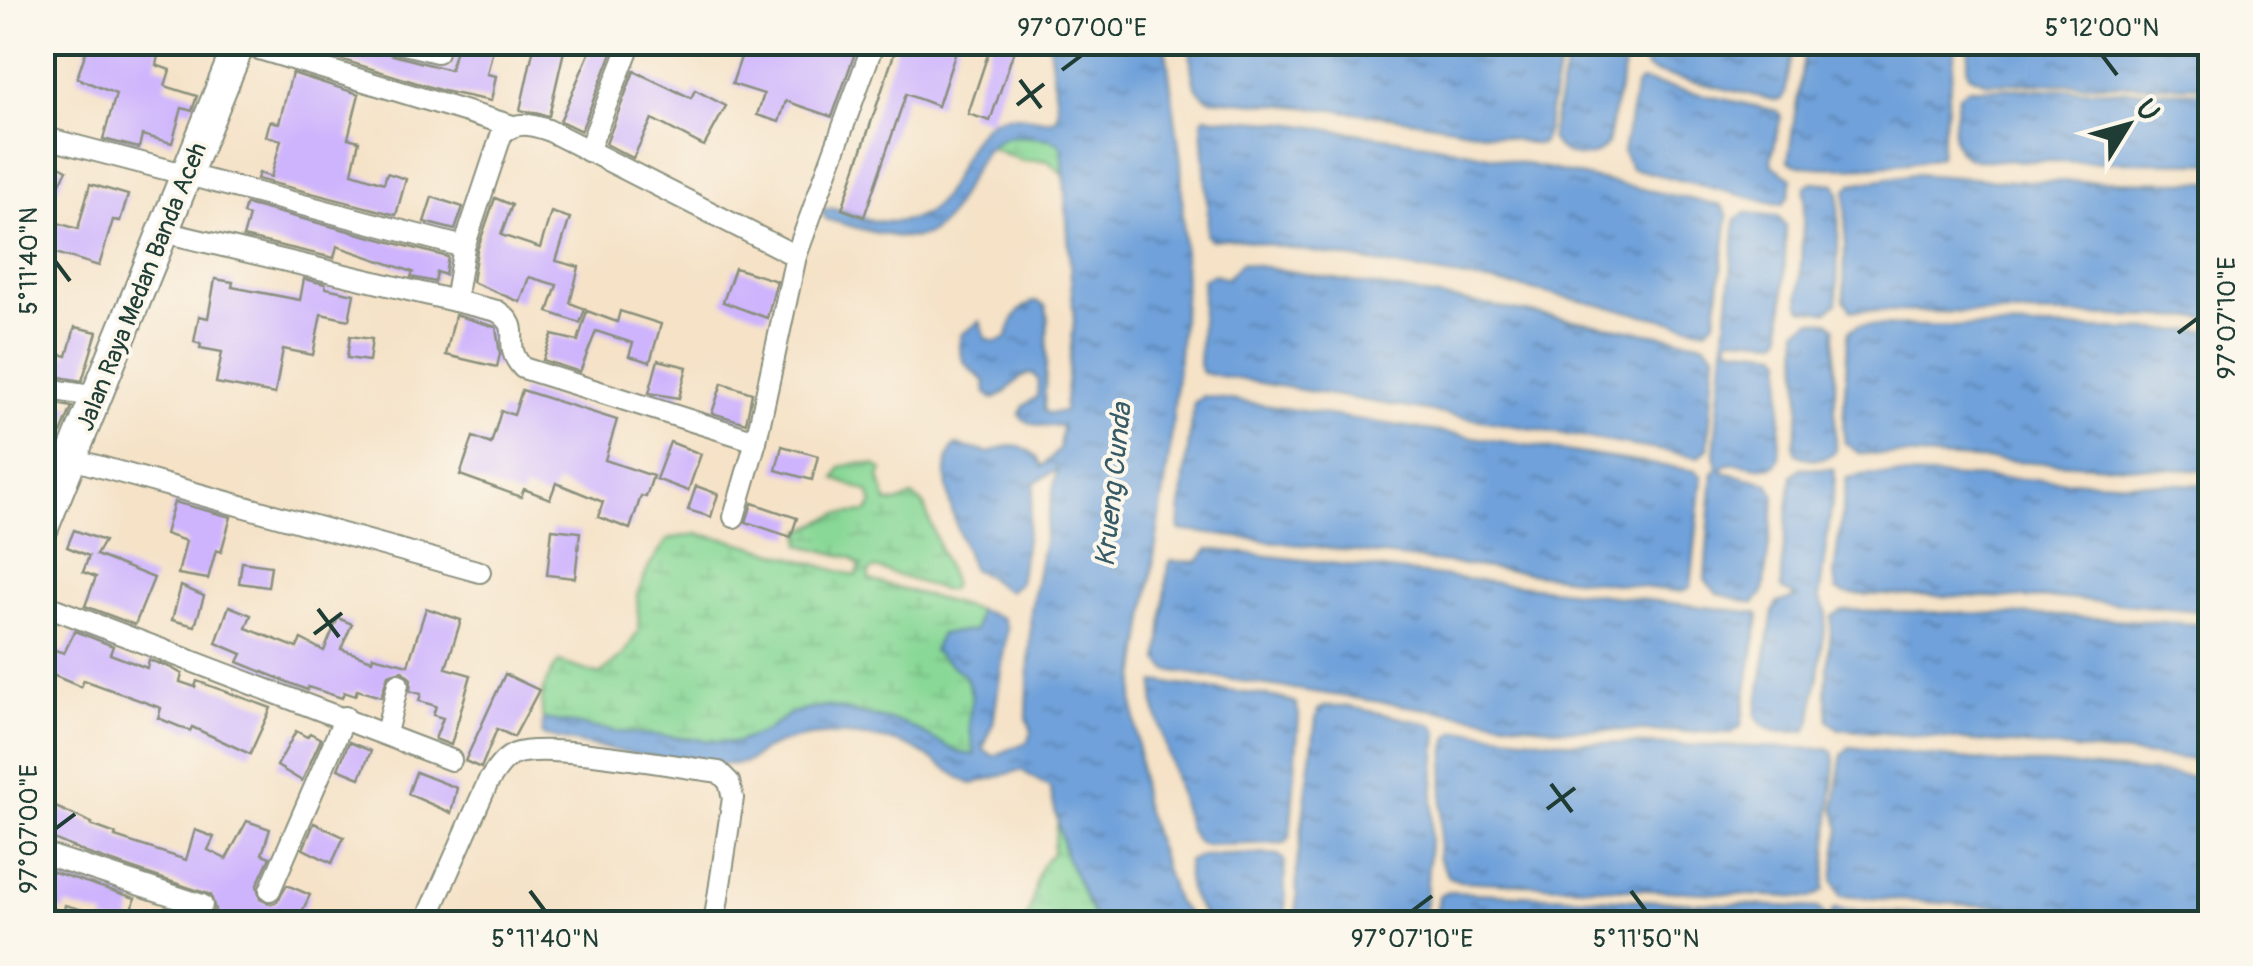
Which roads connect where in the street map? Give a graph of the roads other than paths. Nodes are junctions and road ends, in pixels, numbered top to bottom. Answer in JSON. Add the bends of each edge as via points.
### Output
{"nodes":[{"id":1,"x":396,"y":42,"type":"edge"},
{"id":2,"x":631,"y":42,"type":"edge"},
{"id":3,"x":874,"y":42,"type":"edge"},
{"id":4,"x":238,"y":43,"type":"edge"},
{"id":5,"x":437,"y":52,"type":"dead end"},
{"id":6,"x":512,"y":126,"type":"junction"},
{"id":7,"x":42,"y":137,"type":"edge"},
{"id":8,"x":588,"y":151,"type":"junction"},
{"id":9,"x":187,"y":173,"type":"junction"},
{"id":10,"x":164,"y":232,"type":"junction"},
{"id":11,"x":464,"y":247,"type":"junction"},
{"id":12,"x":796,"y":256,"type":"junction"},
{"id":13,"x":455,"y":301,"type":"junction"},
{"id":14,"x":42,"y":388,"type":"edge"},
{"id":15,"x":98,"y":396,"type":"junction"},
{"id":16,"x":756,"y":441,"type":"junction"},
{"id":17,"x":72,"y":459,"type":"junction"},
{"id":18,"x":734,"y":518,"type":"dead end"},
{"id":19,"x":42,"y":530,"type":"edge"},
{"id":20,"x":480,"y":572,"type":"dead end"},
{"id":21,"x":42,"y":604,"type":"edge"},
{"id":22,"x":398,"y":684,"type":"dead end"},
{"id":23,"x":345,"y":717,"type":"junction"},
{"id":24,"x":386,"y":732,"type":"junction"},
{"id":25,"x":451,"y":760,"type":"dead end"},
{"id":26,"x":42,"y":854,"type":"edge"},
{"id":27,"x":270,"y":890,"type":"dead end"},
{"id":28,"x":202,"y":905,"type":"dead end"},
{"id":29,"x":425,"y":924,"type":"edge"},
{"id":30,"x":714,"y":924,"type":"edge"}],
"edges":[{"from":1,"to":5,"type":"street"},
{"from":2,"to":8,"type":"street"},
{"from":3,"to":12,"type":"street"},
{"from":4,"to":6,"type":"street"},
{"from":4,"to":9,"type":"highway","name":"Jalan Raya Medan Banda Aceh"},
{"from":6,"to":8,"type":"street","via":[[548,130]]},
{"from":6,"to":11,"type":"street","via":[[502,133]]},
{"from":7,"to":9,"type":"street"},
{"from":8,"to":12,"type":"street"},
{"from":9,"to":10,"type":"highway","name":"Jalan Raya Medan Banda Aceh"},
{"from":9,"to":11,"type":"street"},
{"from":10,"to":13,"type":"street"},
{"from":10,"to":15,"type":"highway","name":"Jalan Raya Medan Banda Aceh"},
{"from":11,"to":13,"type":"street"},
{"from":12,"to":16,"type":"street"},
{"from":13,"to":16,"type":"street","via":[[510,318],[510,346],[524,368]]},
{"from":14,"to":15,"type":"street"},
{"from":15,"to":17,"type":"highway","name":"Jalan Raya Medan Banda Aceh"},
{"from":16,"to":18,"type":"street"},
{"from":17,"to":19,"type":"highway","name":"Jalan Raya Medan Banda Aceh"},
{"from":17,"to":20,"type":"street"},
{"from":21,"to":23,"type":"street"},
{"from":22,"to":24,"type":"street"},
{"from":23,"to":24,"type":"street"},
{"from":23,"to":27,"type":"street"},
{"from":24,"to":25,"type":"street"},
{"from":26,"to":28,"type":"street"},
{"from":29,"to":30,"type":"street","via":[[488,782],[511,755],[543,750],[719,772],[729,782],[733,798]]}]}
